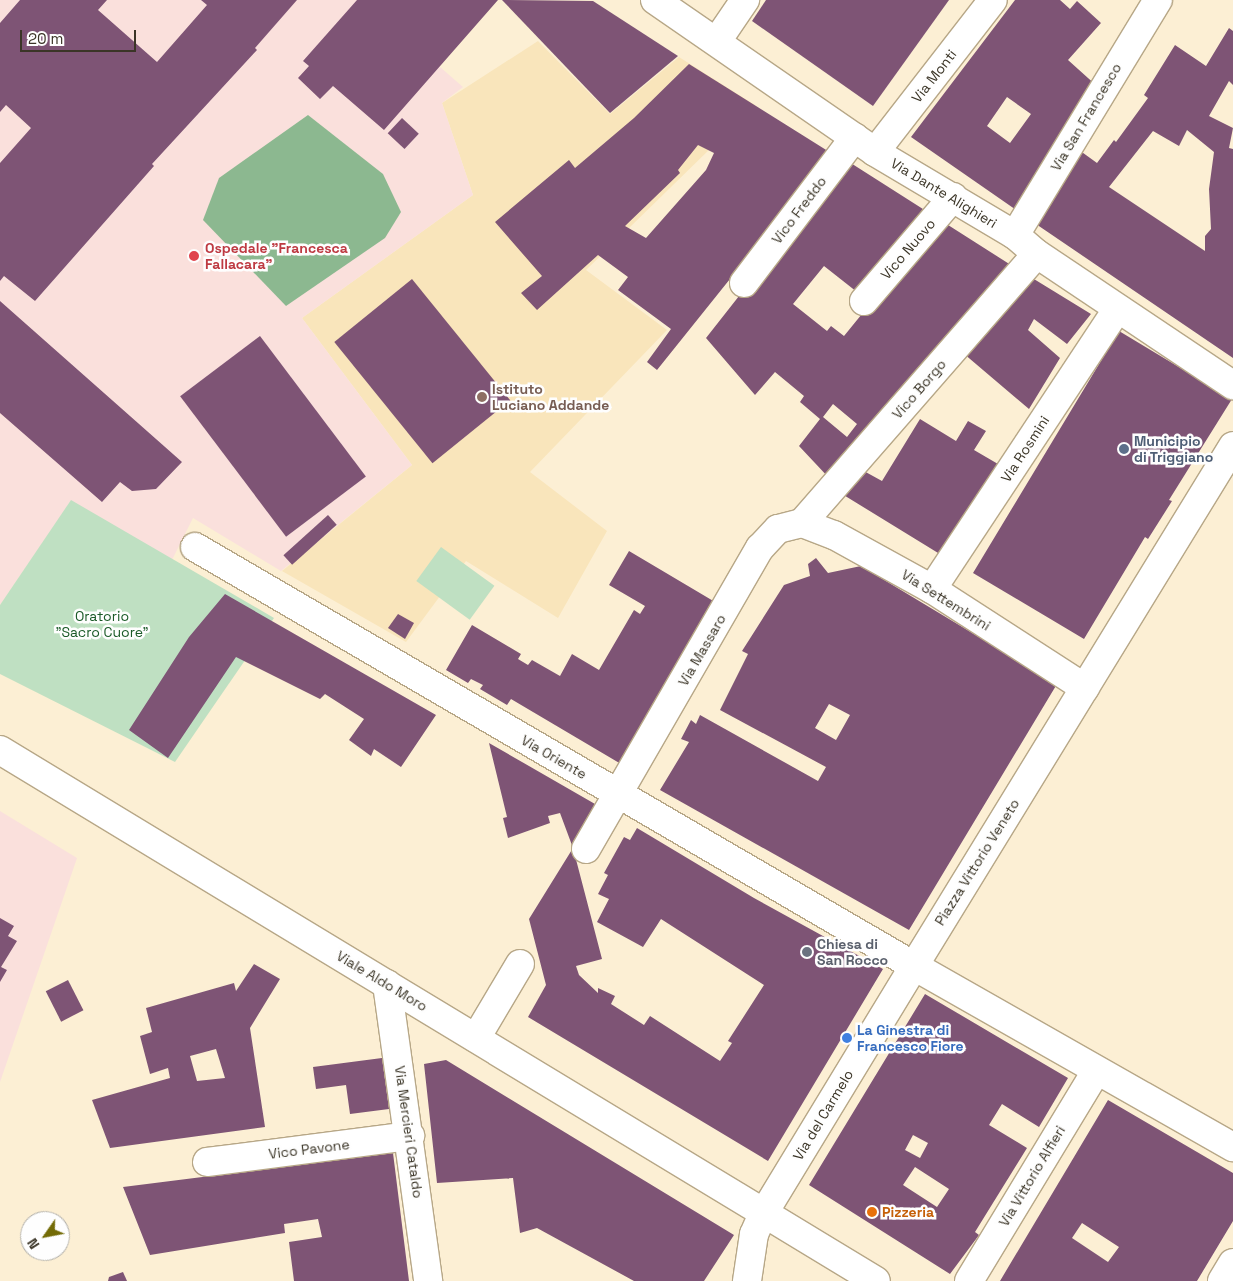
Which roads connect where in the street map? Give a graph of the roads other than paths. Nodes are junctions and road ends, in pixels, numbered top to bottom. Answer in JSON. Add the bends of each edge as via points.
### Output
{"nodes":[{"id":1,"x":655,"y":0,"type":"edge"},
{"id":2,"x":744,"y":0,"type":"edge"},
{"id":3,"x":993,"y":0,"type":"edge"},
{"id":4,"x":1158,"y":0,"type":"edge"},
{"id":5,"x":717,"y":41,"type":"junction"},
{"id":6,"x":865,"y":144,"type":"junction"},
{"id":7,"x":953,"y":197,"type":"junction"},
{"id":8,"x":1015,"y":235,"type":"junction"},
{"id":9,"x":1037,"y":254,"type":"junction"},
{"id":10,"x":744,"y":283,"type":"dead end"},
{"id":11,"x":864,"y":301,"type":"dead end"},
{"id":12,"x":1117,"y":309,"type":"junction"},
{"id":13,"x":1233,"y":385,"type":"edge"},
{"id":14,"x":1233,"y":446,"type":"edge"},
{"id":15,"x":802,"y":523,"type":"junction"},
{"id":16,"x":195,"y":546,"type":"dead end"},
{"id":17,"x":932,"y":590,"type":"junction"},
{"id":18,"x":1085,"y":688,"type":"junction"},
{"id":19,"x":0,"y":750,"type":"edge"},
{"id":20,"x":619,"y":795,"type":"junction"},
{"id":21,"x":586,"y":849,"type":"dead end"},
{"id":22,"x":520,"y":964,"type":"dead end"},
{"id":23,"x":914,"y":966,"type":"junction"},
{"id":24,"x":388,"y":984,"type":"junction"},
{"id":25,"x":476,"y":1038,"type":"junction"},
{"id":26,"x":1096,"y":1071,"type":"junction"},
{"id":27,"x":410,"y":1136,"type":"junction"},
{"id":28,"x":1233,"y":1148,"type":"edge"},
{"id":29,"x":207,"y":1162,"type":"dead end"},
{"id":30,"x":763,"y":1214,"type":"junction"},
{"id":31,"x":1233,"y":1263,"type":"edge"},
{"id":32,"x":428,"y":1281,"type":"edge"},
{"id":33,"x":747,"y":1281,"type":"edge"},
{"id":34,"x":876,"y":1281,"type":"edge"},
{"id":35,"x":969,"y":1281,"type":"edge"},
{"id":36,"x":1222,"y":1281,"type":"edge"}],
"edges":[{"from":1,"to":5,"type":"street","name":"Via Dante Alighieri"},
{"from":2,"to":5,"type":"street"},
{"from":3,"to":6,"type":"street","name":"Via Monti"},
{"from":4,"to":8,"type":"street","name":"Via San Francesco"},
{"from":5,"to":6,"type":"street","name":"Via Dante Alighieri"},
{"from":6,"to":7,"type":"street","name":"Via Dante Alighieri"},
{"from":6,"to":10,"type":"street","name":"Vico Freddo"},
{"from":7,"to":8,"type":"street","name":"Via Dante Alighieri"},
{"from":7,"to":11,"type":"street","name":"Vico Nuovo"},
{"from":8,"to":9,"type":"street","name":"Via Dante Alighieri"},
{"from":9,"to":12,"type":"street","name":"Via Dante Alighieri"},
{"from":9,"to":15,"type":"street","name":"Vico Borgo"},
{"from":12,"to":13,"type":"street","name":"Via Dante Alighieri"},
{"from":12,"to":17,"type":"street","name":"Via Rosmini"},
{"from":14,"to":18,"type":"street","name":"Piazza Vittorio Veneto"},
{"from":15,"to":17,"type":"street","name":"Via Settembrini","via":[[834,535]]},
{"from":15,"to":20,"type":"street","name":"Via Massaro","via":[[778,529],[760,548]]},
{"from":16,"to":20,"type":"street","name":"Via Oriente"},
{"from":17,"to":18,"type":"street","name":"Via Settembrini"},
{"from":18,"to":23,"type":"street","name":"Piazza Vittorio Veneto"},
{"from":19,"to":24,"type":"street","name":"Viale Aldo Moro"},
{"from":20,"to":21,"type":"street","name":"Via Massaro"},
{"from":20,"to":23,"type":"street","name":"Via Oriente"},
{"from":22,"to":25,"type":"street"},
{"from":23,"to":26,"type":"street"},
{"from":23,"to":30,"type":"street","name":"Via del Carmelo"},
{"from":24,"to":25,"type":"street","name":"Viale Aldo Moro"},
{"from":24,"to":27,"type":"street","name":"Via Mercieri Cataldo"},
{"from":25,"to":30,"type":"street","name":"Viale Aldo Moro"},
{"from":26,"to":28,"type":"street"},
{"from":26,"to":35,"type":"street","name":"Via Vittorio Alfieri"},
{"from":27,"to":29,"type":"street","name":"Vico Pavone"},
{"from":27,"to":32,"type":"street","name":"Via Mercieri Cataldo"},
{"from":30,"to":33,"type":"street","name":"Via del Carmelo","via":[[754,1234]]},
{"from":30,"to":34,"type":"street","name":"Viale Aldo Moro"},
{"from":31,"to":36,"type":"street"}]}
